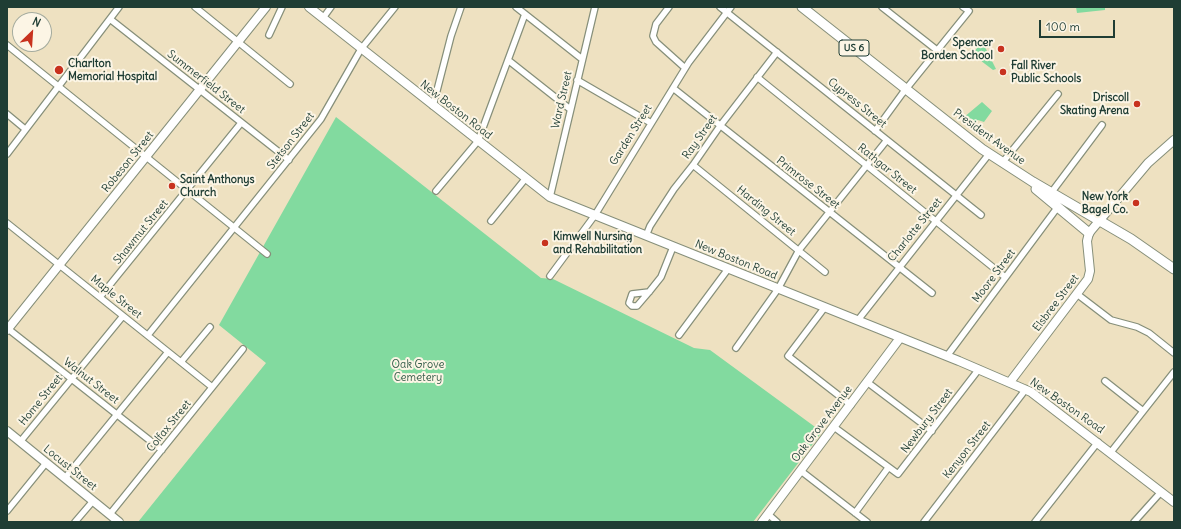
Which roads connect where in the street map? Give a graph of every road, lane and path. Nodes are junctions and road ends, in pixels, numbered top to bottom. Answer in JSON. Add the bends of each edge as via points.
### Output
{"nodes":[{"id":1,"x":119,"y":7,"type":"edge"},
{"id":2,"x":195,"y":7,"type":"edge"},
{"id":3,"x":266,"y":7,"type":"edge"},
{"id":4,"x":282,"y":7,"type":"edge"},
{"id":5,"x":309,"y":7,"type":"edge"},
{"id":6,"x":331,"y":7,"type":"edge"},
{"id":7,"x":394,"y":7,"type":"edge"},
{"id":8,"x":461,"y":7,"type":"edge"},
{"id":9,"x":516,"y":7,"type":"edge"},
{"id":10,"x":595,"y":7,"type":"edge"},
{"id":11,"x":669,"y":7,"type":"edge"},
{"id":12,"x":720,"y":7,"type":"edge"},
{"id":13,"x":731,"y":7,"type":"edge"},
{"id":14,"x":802,"y":7,"type":"edge"},
{"id":15,"x":882,"y":7,"type":"edge"},
{"id":16,"x":963,"y":7,"type":"edge"},
{"id":17,"x":727,"y":12,"type":"junction"},
{"id":18,"x":525,"y":14,"type":"junction"},
{"id":19,"x":323,"y":18,"type":"junction"},
{"id":20,"x":110,"y":19,"type":"junction"},
{"id":21,"x":269,"y":35,"type":"dead end"},
{"id":22,"x":239,"y":41,"type":"junction"},
{"id":23,"x":7,"y":45,"type":"edge"},
{"id":24,"x":361,"y":49,"type":"junction"},
{"id":25,"x":938,"y":51,"type":"junction"},
{"id":26,"x":777,"y":52,"type":"junction"},
{"id":27,"x":582,"y":59,"type":"junction"},
{"id":28,"x":508,"y":60,"type":"junction"},
{"id":29,"x":685,"y":68,"type":"junction"},
{"id":30,"x":757,"y":77,"type":"junction"},
{"id":31,"x":577,"y":80,"type":"junction"},
{"id":32,"x":290,"y":84,"type":"dead end"},
{"id":33,"x":58,"y":85,"type":"junction"},
{"id":34,"x":673,"y":88,"type":"junction"},
{"id":35,"x":906,"y":89,"type":"junction"},
{"id":36,"x":200,"y":91,"type":"junction"},
{"id":37,"x":1058,"y":94,"type":"dead end"},
{"id":38,"x":433,"y":106,"type":"junction"},
{"id":39,"x":570,"y":109,"type":"junction"},
{"id":40,"x":7,"y":114,"type":"edge"},
{"id":41,"x":241,"y":123,"type":"junction"},
{"id":42,"x":651,"y":123,"type":"junction"},
{"id":43,"x":1102,"y":125,"type":"dead end"},
{"id":44,"x":720,"y":126,"type":"junction"},
{"id":45,"x":26,"y":129,"type":"junction"},
{"id":46,"x":875,"y":131,"type":"junction"},
{"id":47,"x":887,"y":140,"type":"junction"},
{"id":48,"x":1174,"y":140,"type":"edge"},
{"id":49,"x":478,"y":141,"type":"junction"},
{"id":50,"x":7,"y":154,"type":"edge"},
{"id":51,"x":989,"y":154,"type":"junction"},
{"id":52,"x":147,"y":156,"type":"junction"},
{"id":53,"x":289,"y":160,"type":"junction"},
{"id":54,"x":1002,"y":162,"type":"junction"},
{"id":55,"x":693,"y":165,"type":"junction"},
{"id":56,"x":868,"y":166,"type":"junction"},
{"id":57,"x":1024,"y":177,"type":"junction"},
{"id":58,"x":526,"y":178,"type":"junction"},
{"id":59,"x":187,"y":190,"type":"junction"},
{"id":60,"x":436,"y":191,"type":"dead end"},
{"id":61,"x":1051,"y":193,"type":"junction"},
{"id":62,"x":956,"y":195,"type":"junction"},
{"id":63,"x":550,"y":197,"type":"junction"},
{"id":64,"x":1058,"y":208,"type":"junction"},
{"id":65,"x":829,"y":212,"type":"junction"},
{"id":66,"x":595,"y":215,"type":"junction"},
{"id":67,"x":981,"y":215,"type":"dead end"},
{"id":68,"x":491,"y":221,"type":"dead end"},
{"id":69,"x":935,"y":221,"type":"junction"},
{"id":70,"x":1100,"y":221,"type":"junction"},
{"id":71,"x":7,"y":223,"type":"edge"},
{"id":72,"x":235,"y":227,"type":"junction"},
{"id":73,"x":1089,"y":233,"type":"junction"},
{"id":74,"x":646,"y":236,"type":"junction"},
{"id":75,"x":673,"y":247,"type":"junction"},
{"id":76,"x":799,"y":250,"type":"junction"},
{"id":77,"x":267,"y":254,"type":"dead end"},
{"id":78,"x":59,"y":263,"type":"junction"},
{"id":79,"x":898,"y":267,"type":"junction"},
{"id":80,"x":1174,"y":268,"type":"edge"},
{"id":81,"x":728,"y":269,"type":"junction"},
{"id":82,"x":825,"y":272,"type":"dead end"},
{"id":83,"x":550,"y":276,"type":"dead end"},
{"id":84,"x":1005,"y":277,"type":"junction"},
{"id":85,"x":778,"y":289,"type":"junction"},
{"id":86,"x":649,"y":292,"type":"dead end"},
{"id":87,"x":932,"y":293,"type":"dead end"},
{"id":88,"x":1077,"y":294,"type":"junction"},
{"id":89,"x":100,"y":297,"type":"junction"},
{"id":90,"x":825,"y":307,"type":"junction"},
{"id":91,"x":123,"y":316,"type":"junction"},
{"id":92,"x":858,"y":320,"type":"junction"},
{"id":93,"x":210,"y":327,"type":"dead end"},
{"id":94,"x":7,"y":329,"type":"edge"},
{"id":95,"x":148,"y":335,"type":"junction"},
{"id":96,"x":678,"y":335,"type":"dead end"},
{"id":97,"x":900,"y":338,"type":"junction"},
{"id":98,"x":736,"y":348,"type":"dead end"},
{"id":99,"x":243,"y":350,"type":"dead end"},
{"id":100,"x":168,"y":352,"type":"junction"},
{"id":101,"x":1174,"y":353,"type":"edge"},
{"id":102,"x":947,"y":356,"type":"junction"},
{"id":103,"x":181,"y":362,"type":"junction"},
{"id":104,"x":979,"y":369,"type":"junction"},
{"id":105,"x":1174,"y":372,"type":"edge"},
{"id":106,"x":71,"y":379,"type":"junction"},
{"id":107,"x":1105,"y":381,"type":"dead end"},
{"id":108,"x":867,"y":382,"type":"junction"},
{"id":109,"x":1010,"y":382,"type":"junction"},
{"id":110,"x":212,"y":387,"type":"junction"},
{"id":111,"x":1026,"y":389,"type":"junction"},
{"id":112,"x":851,"y":405,"type":"junction"},
{"id":113,"x":1144,"y":411,"type":"junction"},
{"id":114,"x":117,"y":414,"type":"junction"},
{"id":115,"x":834,"y":427,"type":"junction"},
{"id":116,"x":7,"y":431,"type":"edge"},
{"id":117,"x":932,"y":431,"type":"junction"},
{"id":118,"x":20,"y":442,"type":"junction"},
{"id":119,"x":1098,"y":442,"type":"junction"},
{"id":120,"x":162,"y":450,"type":"junction"},
{"id":121,"x":1111,"y":452,"type":"junction"},
{"id":122,"x":46,"y":463,"type":"junction"},
{"id":123,"x":888,"y":468,"type":"junction"},
{"id":124,"x":800,"y":471,"type":"junction"},
{"id":125,"x":65,"y":478,"type":"junction"},
{"id":126,"x":1161,"y":492,"type":"junction"},
{"id":127,"x":93,"y":501,"type":"junction"},
{"id":128,"x":1174,"y":502,"type":"edge"},
{"id":129,"x":7,"y":510,"type":"edge"},
{"id":130,"x":855,"y":513,"type":"junction"},
{"id":131,"x":110,"y":514,"type":"junction"},
{"id":132,"x":768,"y":514,"type":"junction"},
{"id":133,"x":75,"y":522,"type":"edge"},
{"id":134,"x":119,"y":522,"type":"edge"},
{"id":135,"x":762,"y":522,"type":"edge"},
{"id":136,"x":777,"y":522,"type":"edge"},
{"id":137,"x":867,"y":522,"type":"edge"},
{"id":138,"x":924,"y":522,"type":"edge"},
{"id":139,"x":1035,"y":522,"type":"edge"},
{"id":140,"x":1134,"y":522,"type":"edge"}],
"edges":[{"from":1,"to":20,"type":"street"},
{"from":2,"to":22,"type":"street"},
{"from":3,"to":22,"type":"street","name":"Robeson Street"},
{"from":4,"to":21,"type":"street"},
{"from":5,"to":19,"type":"street","name":"New Boston Road"},
{"from":6,"to":19,"type":"street"},
{"from":7,"to":24,"type":"street","name":"Stetson Street"},
{"from":8,"to":38,"type":"street"},
{"from":9,"to":18,"type":"street"},
{"from":10,"to":27,"type":"street","name":"Ward Street"},
{"from":11,"to":29,"type":"street","via":[[656,24],[652,36]]},
{"from":12,"to":17,"type":"street","name":"Cypress Street"},
{"from":13,"to":17,"type":"street","name":"Garden Street"},
{"from":14,"to":35,"type":"main road","name":"President Avenue","number":"US 6"},
{"from":15,"to":25,"type":"street"},
{"from":16,"to":25,"type":"street","via":[[969,11]]},
{"from":17,"to":26,"type":"street","name":"Cypress Street"},
{"from":17,"to":29,"type":"street","name":"Garden Street"},
{"from":18,"to":27,"type":"street"},
{"from":18,"to":28,"type":"street"},
{"from":19,"to":24,"type":"street","name":"New Boston Road"},
{"from":20,"to":33,"type":"street"},
{"from":20,"to":36,"type":"street","name":"Summerfield Street"},
{"from":22,"to":32,"type":"street"},
{"from":22,"to":36,"type":"street","name":"Robeson Street"},
{"from":23,"to":33,"type":"street"},
{"from":24,"to":38,"type":"street","name":"New Boston Road"},
{"from":24,"to":53,"type":"street","name":"Stetson Street","via":[[328,109]]},
{"from":25,"to":35,"type":"street"},
{"from":26,"to":30,"type":"street","name":"Ray Street"},
{"from":26,"to":46,"type":"street","name":"Cypress Street"},
{"from":27,"to":31,"type":"street","name":"Ward Street"},
{"from":28,"to":39,"type":"street"},
{"from":28,"to":49,"type":"street"},
{"from":29,"to":34,"type":"street","name":"Garden Street"},
{"from":30,"to":44,"type":"street","name":"Ray Street"},
{"from":30,"to":56,"type":"street","name":"Rathgar Street"},
{"from":31,"to":39,"type":"street","name":"Ward Street"},
{"from":31,"to":42,"type":"street"},
{"from":33,"to":45,"type":"street"},
{"from":33,"to":52,"type":"street"},
{"from":34,"to":42,"type":"street","name":"Garden Street"},
{"from":34,"to":44,"type":"street","name":"Primrose Street"},
{"from":35,"to":46,"type":"street"},
{"from":35,"to":51,"type":"main road","name":"President Avenue","number":"US 6"},
{"from":36,"to":41,"type":"street","name":"Summerfield Street"},
{"from":36,"to":52,"type":"street","name":"Robeson Street"},
{"from":37,"to":54,"type":"street"},
{"from":38,"to":49,"type":"street","name":"New Boston Road"},
{"from":39,"to":63,"type":"street","name":"Ward Street"},
{"from":40,"to":45,"type":"street"},
{"from":41,"to":53,"type":"street","name":"Summerfield Street"},
{"from":41,"to":59,"type":"street","name":"Shawmut Street"},
{"from":42,"to":66,"type":"street","name":"Garden Street"},
{"from":43,"to":61,"type":"street"},
{"from":44,"to":55,"type":"street","name":"Ray Street"},
{"from":44,"to":65,"type":"street","name":"Primrose Street"},
{"from":45,"to":50,"type":"street"},
{"from":46,"to":47,"type":"street","name":"Cypress Street"},
{"from":47,"to":56,"type":"street"},
{"from":47,"to":62,"type":"street","name":"Cypress Street"},
{"from":48,"to":70,"type":"street","via":[[1148,163]]},
{"from":49,"to":58,"type":"street","name":"New Boston Road"},
{"from":49,"to":60,"type":"street"},
{"from":51,"to":54,"type":"main road","name":"President Avenue","number":"US 6"},
{"from":51,"to":62,"type":"street","name":"Charlotte Street"},
{"from":52,"to":59,"type":"street"},
{"from":52,"to":78,"type":"street","name":"Robeson Street"},
{"from":53,"to":72,"type":"street","name":"Stetson Street"},
{"from":54,"to":57,"type":"main road","name":"President Avenue","number":"US 6"},
{"from":55,"to":74,"type":"street","name":"Ray Street","via":[[656,216]]},
{"from":55,"to":76,"type":"street","name":"Harding Street"},
{"from":56,"to":65,"type":"street"},
{"from":56,"to":69,"type":"street","name":"Rathgar Street"},
{"from":57,"to":61,"type":"main road","name":"President Avenue","number":"US 6"},
{"from":57,"to":64,"type":"main road"},
{"from":58,"to":63,"type":"street","name":"New Boston Road"},
{"from":58,"to":68,"type":"street"},
{"from":59,"to":72,"type":"street"},
{"from":59,"to":89,"type":"street","name":"Shawmut Street"},
{"from":61,"to":70,"type":"main road","name":"President Avenue","number":"US 6"},
{"from":62,"to":67,"type":"street","name":"Cypress Street"},
{"from":62,"to":69,"type":"street","name":"Charlotte Street"},
{"from":63,"to":66,"type":"street","name":"New Boston Road"},
{"from":64,"to":73,"type":"main road"},
{"from":64,"to":84,"type":"street","name":"Moore Street"},
{"from":65,"to":76,"type":"street"},
{"from":65,"to":79,"type":"street","name":"Primrose Street"},
{"from":66,"to":74,"type":"street","name":"New Boston Road"},
{"from":66,"to":83,"type":"street","name":"Garden Street"},
{"from":69,"to":79,"type":"street","name":"Charlotte Street"},
{"from":69,"to":84,"type":"street","name":"Rathgar Street"},
{"from":70,"to":73,"type":"street"},
{"from":70,"to":80,"type":"main road","name":"President Avenue","number":"US 6"},
{"from":71,"to":78,"type":"street","name":"Maple Street"},
{"from":72,"to":77,"type":"street"},
{"from":72,"to":95,"type":"street","name":"Stetson Street"},
{"from":73,"to":88,"type":"street","name":"Elsbree Street","via":[[1087,241],[1090,274]]},
{"from":74,"to":75,"type":"street","name":"New Boston Road"},
{"from":75,"to":81,"type":"street","name":"New Boston Road"},
{"from":75,"to":86,"type":"street","via":[[661,277]]},
{"from":76,"to":82,"type":"street","name":"Harding Street"},
{"from":76,"to":85,"type":"street"},
{"from":78,"to":89,"type":"street","name":"Maple Street"},
{"from":78,"to":94,"type":"street","name":"Robeson Street"},
{"from":79,"to":87,"type":"street","name":"Primrose Street"},
{"from":79,"to":92,"type":"street","name":"Charlotte Street"},
{"from":81,"to":85,"type":"street","name":"New Boston Road"},
{"from":81,"to":96,"type":"street"},
{"from":84,"to":102,"type":"street","name":"Moore Street"},
{"from":85,"to":90,"type":"street","name":"New Boston Road"},
{"from":85,"to":98,"type":"street"},
{"from":88,"to":101,"type":"street","via":[[1111,320],[1149,333]]},
{"from":88,"to":109,"type":"street","name":"Elsbree Street"},
{"from":89,"to":91,"type":"street","name":"Maple Street"},
{"from":90,"to":92,"type":"street","name":"New Boston Road"},
{"from":90,"to":112,"type":"street","via":[[788,356]]},
{"from":91,"to":95,"type":"street","name":"Maple Street"},
{"from":91,"to":106,"type":"street","name":"Home Street"},
{"from":92,"to":97,"type":"street","name":"New Boston Road"},
{"from":93,"to":103,"type":"street"},
{"from":94,"to":106,"type":"street","name":"Walnut Street"},
{"from":95,"to":100,"type":"street","name":"Maple Street"},
{"from":97,"to":102,"type":"street","name":"New Boston Road"},
{"from":97,"to":108,"type":"street","name":"Oak Grove Avenue"},
{"from":99,"to":110,"type":"street","name":"Colfax Street"},
{"from":100,"to":103,"type":"street","name":"Maple Street"},
{"from":100,"to":114,"type":"street"},
{"from":102,"to":104,"type":"street","name":"New Boston Road"},
{"from":103,"to":110,"type":"street","name":"Maple Street"},
{"from":104,"to":109,"type":"street","name":"New Boston Road"},
{"from":104,"to":117,"type":"street","name":"Newbury Street"},
{"from":105,"to":113,"type":"street"},
{"from":106,"to":114,"type":"street","name":"Walnut Street"},
{"from":106,"to":118,"type":"street","name":"Home Street"},
{"from":107,"to":113,"type":"street"},
{"from":108,"to":112,"type":"street","name":"Oak Grove Avenue"},
{"from":108,"to":117,"type":"street"},
{"from":109,"to":111,"type":"street","name":"New Boston Road"},
{"from":110,"to":120,"type":"street","name":"Colfax Street"},
{"from":111,"to":119,"type":"street","name":"New Boston Road"},
{"from":111,"to":138,"type":"street","name":"Kenyon Street"},
{"from":112,"to":115,"type":"street","name":"Oak Grove Avenue"},
{"from":113,"to":121,"type":"street"},
{"from":114,"to":120,"type":"street","name":"Walnut Street"},
{"from":114,"to":125,"type":"street"},
{"from":115,"to":123,"type":"street"},
{"from":115,"to":124,"type":"street","name":"Oak Grove Avenue"},
{"from":116,"to":118,"type":"street","name":"Locust Street"},
{"from":117,"to":123,"type":"street","name":"Newbury Street","via":[[898,474]]},
{"from":118,"to":122,"type":"street","name":"Locust Street"},
{"from":119,"to":121,"type":"street","name":"New Boston Road"},
{"from":119,"to":139,"type":"street"},
{"from":120,"to":131,"type":"street","name":"Colfax Street"},
{"from":121,"to":126,"type":"street","name":"New Boston Road"},
{"from":122,"to":125,"type":"street","name":"Locust Street"},
{"from":122,"to":129,"type":"street"},
{"from":123,"to":130,"type":"street"},
{"from":124,"to":130,"type":"street"},
{"from":124,"to":132,"type":"street","name":"Oak Grove Avenue"},
{"from":125,"to":127,"type":"street","name":"Locust Street"},
{"from":126,"to":128,"type":"street","name":"New Boston Road"},
{"from":126,"to":140,"type":"street"},
{"from":127,"to":131,"type":"street","name":"Locust Street"},
{"from":127,"to":133,"type":"street"},
{"from":130,"to":137,"type":"street"},
{"from":131,"to":134,"type":"street","name":"Locust Street"},
{"from":132,"to":135,"type":"street","name":"Oak Grove Avenue"},
{"from":132,"to":136,"type":"street"}]}
